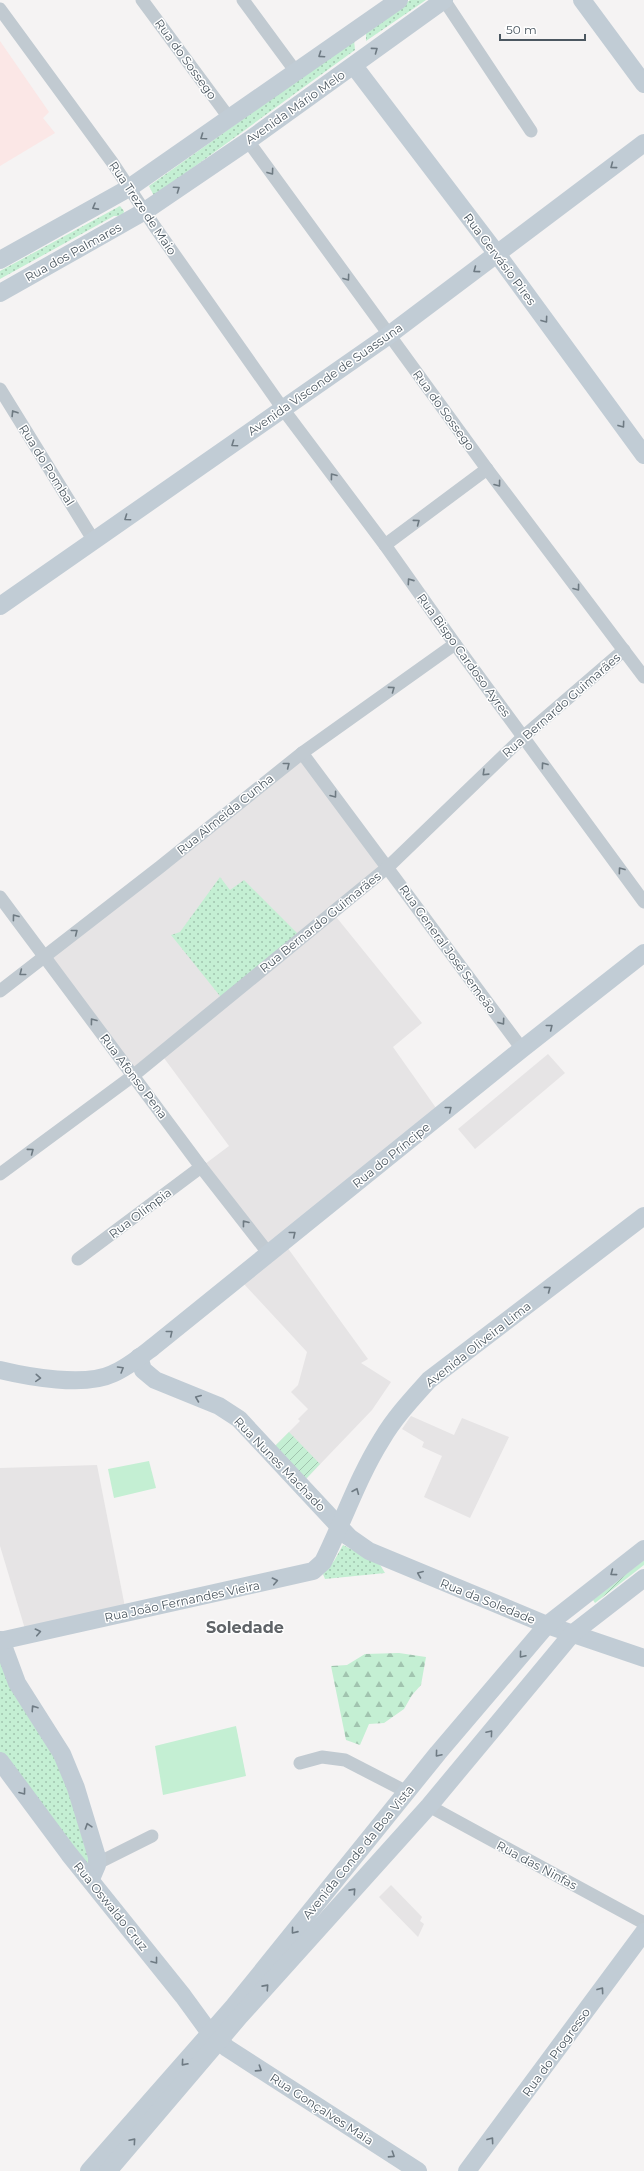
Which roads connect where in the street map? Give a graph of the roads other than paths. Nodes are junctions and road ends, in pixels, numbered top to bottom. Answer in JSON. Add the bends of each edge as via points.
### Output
{"nodes":[{"id":1,"x":142,"y":0,"type":"edge"},
{"id":2,"x":243,"y":0,"type":"edge"},
{"id":3,"x":399,"y":0,"type":"edge"},
{"id":4,"x":444,"y":0,"type":"edge"},
{"id":5,"x":582,"y":0,"type":"edge"},
{"id":6,"x":0,"y":9,"type":"edge"},
{"id":7,"x":354,"y":66,"type":"junction"},
{"id":8,"x":296,"y":72,"type":"junction"},
{"id":9,"x":644,"y":84,"type":"edge"},
{"id":10,"x":230,"y":119,"type":"junction"},
{"id":11,"x":532,"y":131,"type":"dead end"},
{"id":12,"x":248,"y":140,"type":"junction"},
{"id":13,"x":644,"y":143,"type":"edge"},
{"id":14,"x":130,"y":188,"type":"junction"},
{"id":15,"x":145,"y":211,"type":"junction"},
{"id":16,"x":497,"y":254,"type":"junction"},
{"id":17,"x":0,"y":260,"type":"edge"},
{"id":18,"x":0,"y":293,"type":"edge"},
{"id":19,"x":389,"y":335,"type":"junction"},
{"id":20,"x":0,"y":389,"type":"edge"},
{"id":21,"x":283,"y":409,"type":"junction"},
{"id":22,"x":644,"y":455,"type":"edge"},
{"id":23,"x":487,"y":469,"type":"junction"},
{"id":24,"x":94,"y":541,"type":"junction"},
{"id":25,"x":386,"y":545,"type":"junction"},
{"id":26,"x":0,"y":606,"type":"edge"},
{"id":27,"x":455,"y":644,"type":"junction"},
{"id":28,"x":624,"y":650,"type":"junction"},
{"id":29,"x":644,"y":677,"type":"edge"},
{"id":30,"x":523,"y":737,"type":"junction"},
{"id":31,"x":302,"y":753,"type":"junction"},
{"id":32,"x":388,"y":867,"type":"junction"},
{"id":33,"x":0,"y":897,"type":"edge"},
{"id":34,"x":644,"y":902,"type":"edge"},
{"id":35,"x":644,"y":953,"type":"edge"},
{"id":36,"x":44,"y":956,"type":"junction"},
{"id":37,"x":0,"y":991,"type":"edge"},
{"id":38,"x":522,"y":1049,"type":"junction"},
{"id":39,"x":134,"y":1075,"type":"junction"},
{"id":40,"x":201,"y":1167,"type":"junction"},
{"id":41,"x":0,"y":1174,"type":"edge"},
{"id":42,"x":644,"y":1216,"type":"edge"},
{"id":43,"x":269,"y":1254,"type":"junction"},
{"id":44,"x":78,"y":1259,"type":"dead end"},
{"id":45,"x":139,"y":1358,"type":"junction"},
{"id":46,"x":0,"y":1370,"type":"edge"},
{"id":47,"x":340,"y":1527,"type":"junction"},
{"id":48,"x":644,"y":1550,"type":"edge"},
{"id":49,"x":644,"y":1578,"type":"edge"},
{"id":50,"x":598,"y":1613,"type":"junction"},
{"id":51,"x":547,"y":1625,"type":"junction"},
{"id":52,"x":572,"y":1634,"type":"junction"},
{"id":53,"x":1,"y":1641,"type":"edge"},
{"id":54,"x":608,"y":1646,"type":"junction"},
{"id":55,"x":644,"y":1658,"type":"edge"},
{"id":56,"x":0,"y":1761,"type":"edge"},
{"id":57,"x":300,"y":1763,"type":"dead end"},
{"id":58,"x":407,"y":1792,"type":"junction"},
{"id":59,"x":429,"y":1806,"type":"junction"},
{"id":60,"x":152,"y":1836,"type":"dead end"},
{"id":61,"x":94,"y":1871,"type":"junction"},
{"id":62,"x":644,"y":1923,"type":"edge"},
{"id":63,"x":644,"y":1932,"type":"edge"},
{"id":64,"x":218,"y":2041,"type":"junction"},
{"id":65,"x":89,"y":2171,"type":"edge"},
{"id":66,"x":108,"y":2171,"type":"edge"},
{"id":67,"x":418,"y":2171,"type":"edge"},
{"id":68,"x":467,"y":2171,"type":"edge"}],
"edges":[{"from":1,"to":10,"type":"street","name":"Rua do Sossego"},
{"from":2,"to":8,"type":"street"},
{"from":3,"to":8,"type":"main road","one_way":true},
{"from":7,"to":4,"type":"main road","name":"Avenida Mário Melo","one_way":true},
{"from":4,"to":11,"type":"street"},
{"from":5,"to":9,"type":"main road"},
{"from":6,"to":14,"type":"street","name":"Rua Treze de Maio"},
{"from":7,"to":12,"type":"main road","name":"Avenida Mário Melo"},
{"from":7,"to":16,"type":"main road","name":"Rua Gervásio Pires"},
{"from":8,"to":10,"type":"main road"},
{"from":10,"to":14,"type":"main road","one_way":true},
{"from":15,"to":12,"type":"main road","name":"Avenida Mário Melo","one_way":true},
{"from":12,"to":19,"type":"street","name":"Rua do Sossego","one_way":true},
{"from":13,"to":16,"type":"main road","name":"Avenida Visconde de Suassuna","one_way":true},
{"from":14,"to":15,"type":"street","name":"Rua Treze de Maio"},
{"from":14,"to":17,"type":"main road","one_way":true},
{"from":15,"to":18,"type":"main road","name":"Rua dos Palmares"},
{"from":15,"to":21,"type":"street","name":"Rua Treze de Maio"},
{"from":16,"to":19,"type":"main road","name":"Avenida Visconde de Suassuna","one_way":true},
{"from":16,"to":22,"type":"main road","name":"Rua Gervásio Pires","one_way":true},
{"from":19,"to":21,"type":"main road","name":"Avenida Visconde de Suassuna"},
{"from":19,"to":23,"type":"street","name":"Rua do Sossego"},
{"from":24,"to":20,"type":"street","name":"Rua do Pombal","one_way":true},
{"from":21,"to":24,"type":"main road","name":"Avenida Visconde de Suassuna","one_way":true},
{"from":25,"to":21,"type":"street","name":"Rua Bispo Cardoso Ayres","one_way":true},
{"from":25,"to":23,"type":"street","one_way":true},
{"from":23,"to":28,"type":"street","name":"Rua do Sossego","one_way":true},
{"from":24,"to":26,"type":"main road","name":"Avenida Visconde de Suassuna"},
{"from":27,"to":25,"type":"street","name":"Rua Bispo Cardoso Ayres","one_way":true},
{"from":27,"to":30,"type":"street","name":"Rua Bispo Cardoso Ayres"},
{"from":31,"to":27,"type":"street","name":"Rua Almeida Cunha","one_way":true},
{"from":28,"to":29,"type":"street","name":"Rua do Sossego"},
{"from":28,"to":30,"type":"street","name":"Rua Bernardo Guimarães"},
{"from":30,"to":32,"type":"street","name":"Rua Bernardo Guimarães","one_way":true},
{"from":34,"to":30,"type":"street","name":"Rua Bispo Cardoso Ayres","one_way":true},
{"from":31,"to":32,"type":"street","name":"Rua General José Semeão","one_way":true},
{"from":36,"to":31,"type":"street","name":"Rua Almeida Cunha","one_way":true},
{"from":32,"to":38,"type":"street","name":"Rua General José Semeão","one_way":true},
{"from":32,"to":39,"type":"street","name":"Rua Bernardo Guimarães"},
{"from":36,"to":33,"type":"street","name":"Rua Afonso Pena","one_way":true},
{"from":38,"to":35,"type":"main road","name":"Rua do Príncipe","one_way":true},
{"from":36,"to":37,"type":"street","name":"Rua Almeida Cunha","one_way":true},
{"from":39,"to":36,"type":"street","name":"Rua Afonso Pena","one_way":true},
{"from":43,"to":38,"type":"main road","name":"Rua do Príncipe","one_way":true},
{"from":39,"to":40,"type":"street","name":"Rua Afonso Pena"},
{"from":41,"to":39,"type":"street","name":"Rua Bernardo Guimarães","one_way":true},
{"from":43,"to":40,"type":"street","name":"Rua Afonso Pena","one_way":true},
{"from":40,"to":44,"type":"street","name":"Rua Olímpia"},
{"from":47,"to":42,"type":"main road","name":"Avenida Oliveira Lima","one_way":true,"via":[[367,1465],[382,1439],[400,1412],[429,1380]]},
{"from":45,"to":43,"type":"main road","name":"Rua do Príncipe","one_way":true},
{"from":46,"to":45,"type":"main road","name":"Rua do Príncipe","one_way":true,"via":[[32,1378],[101,1378],[121,1370]]},
{"from":47,"to":45,"type":"main road","name":"Rua Nunes Machado","one_way":true,"via":[[239,1419],[219,1406],[155,1380],[143,1370]]},
{"from":51,"to":47,"type":"main road","name":"Rua da Soledade","one_way":true,"via":[[392,1562],[369,1551]]},
{"from":53,"to":47,"type":"main road","name":"Rua João Fernandes Vieira","one_way":true,"via":[[313,1571],[323,1562]]},
{"from":48,"to":51,"type":"main road","name":"Avenida Conde da Boa Vista","one_way":true},
{"from":49,"to":50,"type":"main road","name":"Avenida Conde da Boa Vista"},
{"from":50,"to":52,"type":"main road","name":"Avenida Conde da Boa Vista"},
{"from":50,"to":54,"type":"main road","via":[[595,1630]]},
{"from":51,"to":52,"type":"main road","name":"Rua da Soledade"},
{"from":51,"to":58,"type":"main road","name":"Avenida Conde da Boa Vista","one_way":true},
{"from":52,"to":54,"type":"main road","name":"Rua da Soledade"},
{"from":59,"to":52,"type":"main road","name":"Avenida Conde da Boa Vista","one_way":true},
{"from":61,"to":53,"type":"main road","one_way":true,"via":[[96,1851],[76,1788],[62,1754],[17,1682]]},
{"from":54,"to":55,"type":"main road","name":"Rua da Soledade"},
{"from":56,"to":61,"type":"main road","name":"Rua Oswaldo Cruz","one_way":true,"via":[[69,1854]]},
{"from":57,"to":58,"type":"street","via":[[322,1757],[345,1760]]},
{"from":58,"to":64,"type":"main road","name":"Avenida Conde da Boa Vista","one_way":true},
{"from":59,"to":62,"type":"street","name":"Rua das Ninfas"},
{"from":64,"to":59,"type":"main road","name":"Avenida Conde da Boa Vista","one_way":true},
{"from":60,"to":61,"type":"street"},
{"from":61,"to":64,"type":"main road","name":"Rua Oswaldo Cruz","one_way":true},
{"from":68,"to":63,"type":"main road","name":"Rua do Progresso","one_way":true},
{"from":64,"to":65,"type":"main road","name":"Avenida Conde da Boa Vista","one_way":true},
{"from":66,"to":64,"type":"main road","name":"Avenida Conde da Boa Vista","one_way":true},
{"from":64,"to":67,"type":"main road","name":"Rua Gonçalves Maia","one_way":true}]}
